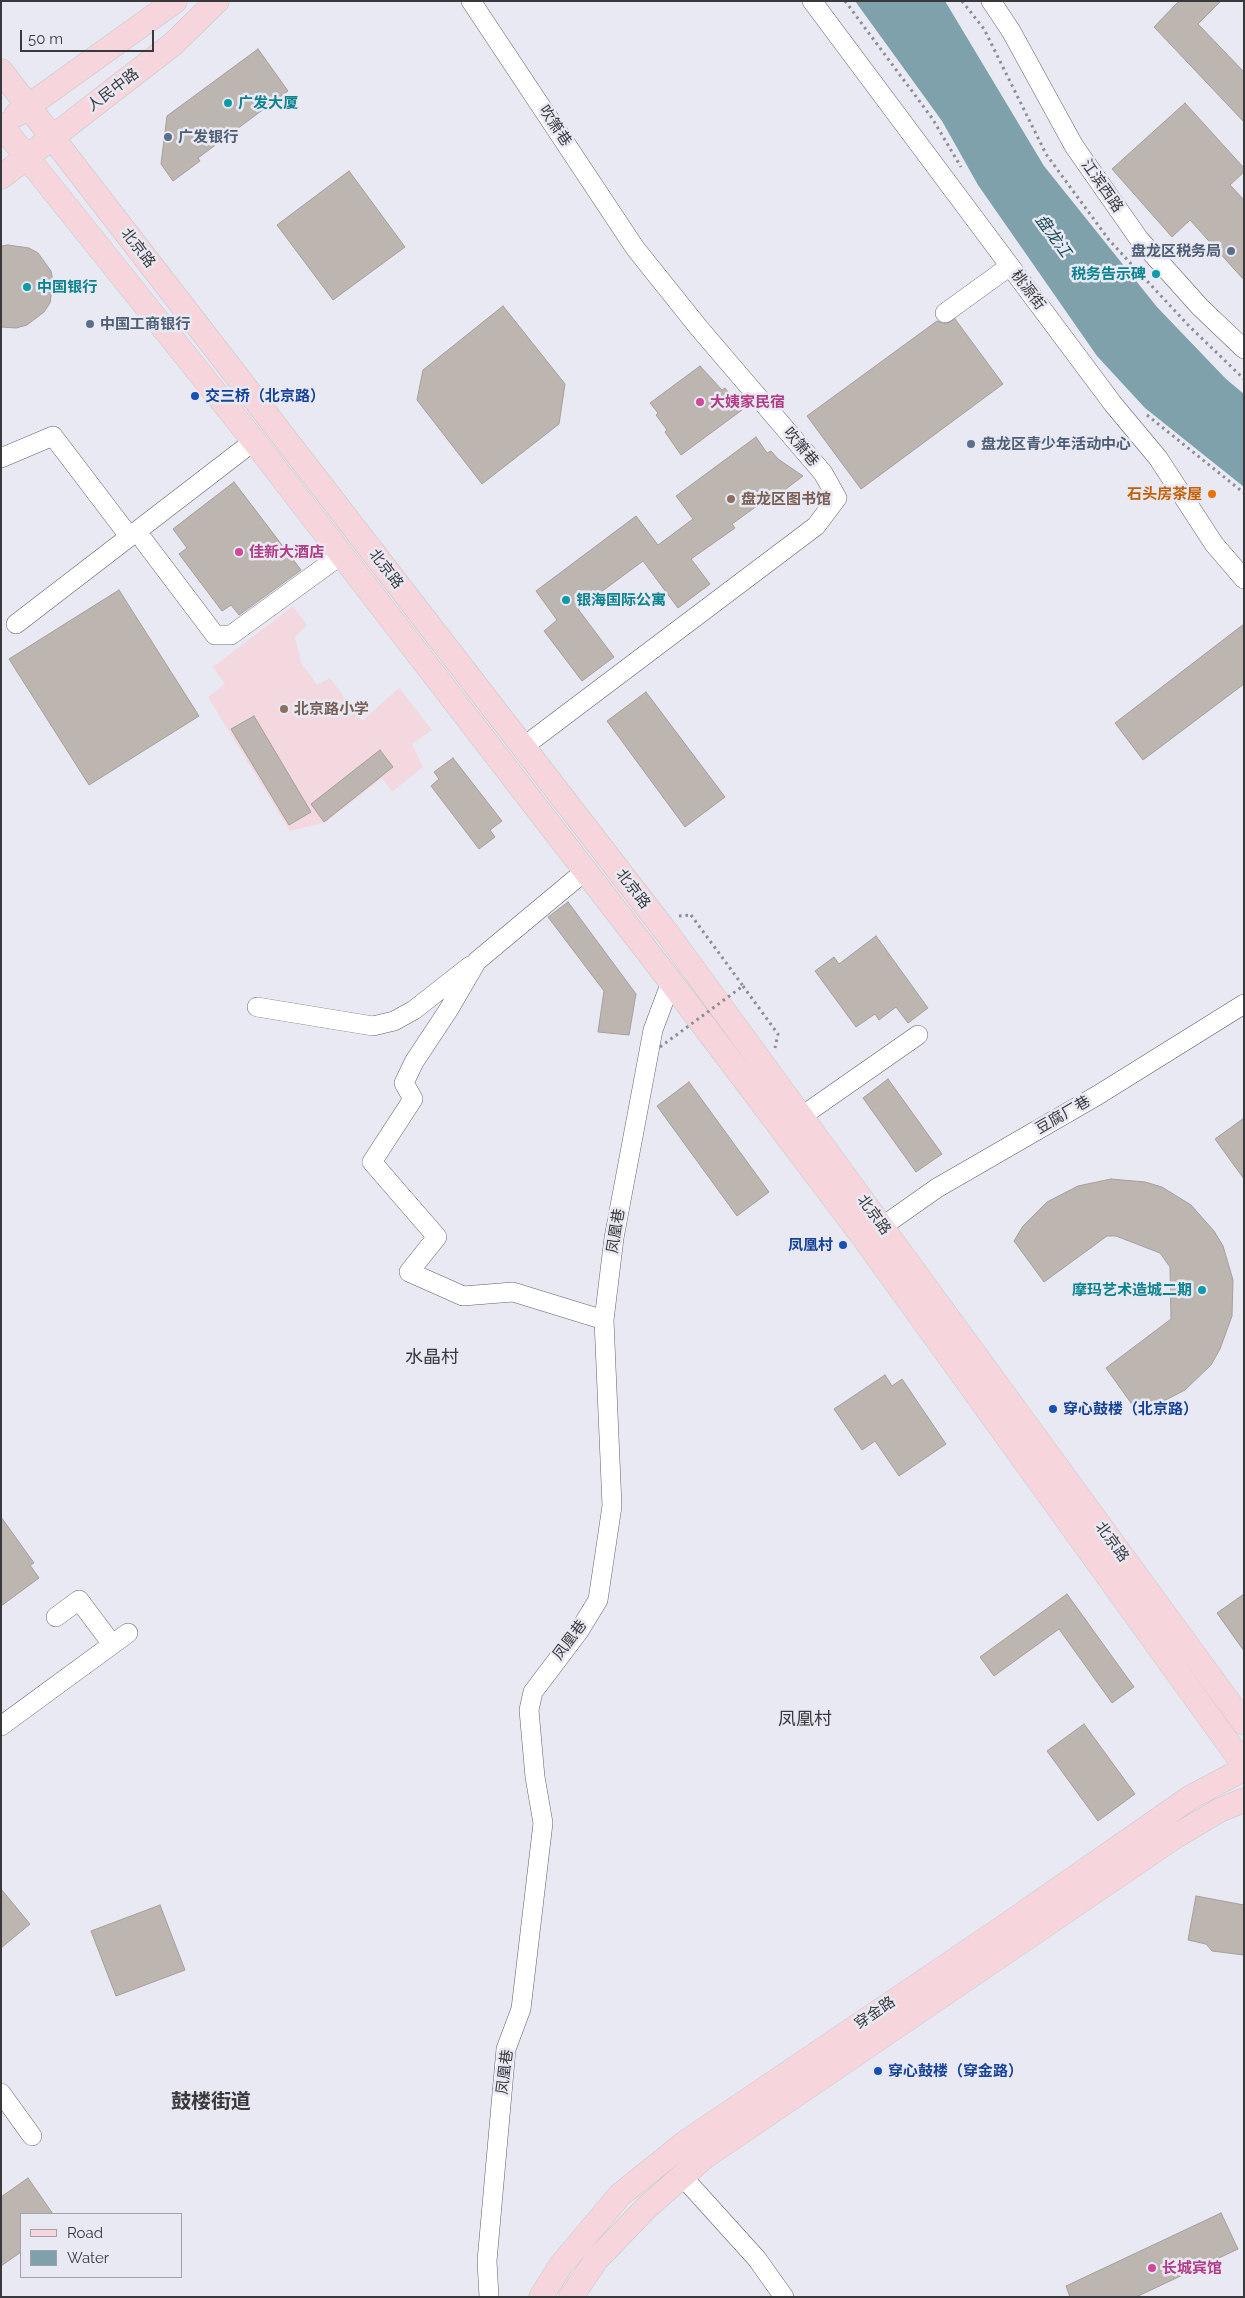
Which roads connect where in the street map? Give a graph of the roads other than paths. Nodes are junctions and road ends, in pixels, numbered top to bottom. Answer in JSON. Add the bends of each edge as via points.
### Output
{"nodes":[{"id":1,"x":175,"y":1,"type":"edge"},
{"id":2,"x":216,"y":1,"type":"edge"},
{"id":3,"x":471,"y":1,"type":"edge"},
{"id":4,"x":812,"y":1,"type":"edge"},
{"id":5,"x":991,"y":1,"type":"edge"},
{"id":6,"x":1,"y":71,"type":"edge"},
{"id":7,"x":28,"y":106,"type":"junction"},
{"id":8,"x":2,"y":126,"type":"edge"},
{"id":9,"x":52,"y":137,"type":"junction"},
{"id":10,"x":27,"y":157,"type":"junction"},
{"id":11,"x":1,"y":177,"type":"edge"},
{"id":12,"x":1010,"y":266,"type":"junction"},
{"id":13,"x":945,"y":313,"type":"dead end"},
{"id":14,"x":1244,"y":349,"type":"edge"},
{"id":15,"x":254,"y":441,"type":"junction"},
{"id":16,"x":1,"y":458,"type":"edge"},
{"id":17,"x":137,"y":539,"type":"junction"},
{"id":18,"x":341,"y":555,"type":"junction"},
{"id":19,"x":1244,"y":578,"type":"edge"},
{"id":20,"x":16,"y":624,"type":"dead end"},
{"id":21,"x":523,"y":747,"type":"junction"},
{"id":22,"x":585,"y":871,"type":"junction"},
{"id":23,"x":477,"y":961,"type":"junction"},
{"id":24,"x":671,"y":982,"type":"junction"},
{"id":25,"x":1244,"y":1004,"type":"edge"},
{"id":26,"x":256,"y":1007,"type":"dead end"},
{"id":27,"x":918,"y":1035,"type":"dead end"},
{"id":28,"x":802,"y":1116,"type":"junction"},
{"id":29,"x":882,"y":1226,"type":"junction"},
{"id":30,"x":604,"y":1320,"type":"junction"},
{"id":31,"x":56,"y":1617,"type":"dead end"},
{"id":32,"x":128,"y":1633,"type":"dead end"},
{"id":33,"x":112,"y":1644,"type":"junction"},
{"id":34,"x":1244,"y":1723,"type":"edge"},
{"id":35,"x":1,"y":1726,"type":"edge"},
{"id":36,"x":1244,"y":1764,"type":"edge"},
{"id":37,"x":1244,"y":1769,"type":"edge"},
{"id":38,"x":1244,"y":1800,"type":"edge"},
{"id":39,"x":1,"y":2093,"type":"edge"},
{"id":40,"x":32,"y":2136,"type":"dead end"},
{"id":41,"x":682,"y":2176,"type":"junction"},
{"id":42,"x":578,"y":2294,"type":"edge"},
{"id":43,"x":489,"y":2297,"type":"edge"},
{"id":44,"x":541,"y":2297,"type":"edge"},
{"id":45,"x":784,"y":2297,"type":"edge"}],
"edges":[{"from":1,"to":7,"type":"main road"},
{"from":2,"to":9,"type":"main road","name":"人民中路","via":[[173,44]]},
{"from":3,"to":21,"type":"street","name":"吹箫巷","via":[[635,248],[698,328],[823,474],[837,498],[816,526]]},
{"from":4,"to":12,"type":"street","name":"桃源街"},
{"from":5,"to":14,"type":"street","name":"江滨西路","via":[[1074,146],[1139,239],[1200,307]]},
{"from":6,"to":7,"type":"main road","name":"北京路"},
{"from":7,"to":8,"type":"main road"},
{"from":7,"to":9,"type":"main road","name":"北京路"},
{"from":8,"to":10,"type":"main road","name":"北京路"},
{"from":9,"to":10,"type":"main road","name":"人民中路"},
{"from":9,"to":21,"type":"main road","name":"北京路"},
{"from":10,"to":11,"type":"main road","name":"人民中路"},
{"from":10,"to":15,"type":"main road","name":"北京路"},
{"from":12,"to":13,"type":"street"},
{"from":12,"to":19,"type":"street","name":"桃源街","via":[[1113,404],[1158,458],[1214,544]]},
{"from":15,"to":17,"type":"street"},
{"from":15,"to":18,"type":"main road","name":"北京路"},
{"from":16,"to":17,"type":"street","via":[[53,436]]},
{"from":17,"to":18,"type":"street","via":[[216,636],[231,635]]},
{"from":17,"to":20,"type":"street"},
{"from":18,"to":22,"type":"main road","name":"北京路"},
{"from":21,"to":28,"type":"main road","name":"北京路","via":[[668,933]]},
{"from":22,"to":23,"type":"street"},
{"from":22,"to":24,"type":"main road","name":"北京路"},
{"from":23,"to":26,"type":"street","via":[[414,1010],[394,1021],[372,1026]]},
{"from":23,"to":30,"type":"street","via":[[414,1062],[404,1083],[413,1099],[372,1162],[437,1237],[409,1272],[463,1296],[513,1292]]},
{"from":24,"to":30,"type":"street","name":"凤凰巷","via":[[653,1030],[614,1238]]},
{"from":24,"to":36,"type":"main road","name":"北京路","via":[[864,1238]]},
{"from":25,"to":29,"type":"street","name":"豆腐厂巷","via":[[1098,1095],[937,1188]]},
{"from":27,"to":28,"type":"street"},
{"from":28,"to":29,"type":"main road","name":"北京路"},
{"from":29,"to":34,"type":"main road","name":"北京路"},
{"from":30,"to":43,"type":"street","name":"凤凰巷","via":[[612,1506],[598,1600],[533,1692],[529,1710],[542,1823],[521,2009],[506,2049],[488,2261]]},
{"from":31,"to":33,"type":"street","via":[[79,1600]]},
{"from":32,"to":33,"type":"street"},
{"from":33,"to":35,"type":"street"},
{"from":37,"to":44,"type":"main road","name":"穿金路","via":[[1191,1797],[686,2142],[620,2194],[562,2265]]},
{"from":38,"to":41,"type":"main road","name":"穿金路","via":[[1176,1836],[703,2158]]},
{"from":39,"to":40,"type":"street"},
{"from":41,"to":42,"type":"main road","name":"穿金路","via":[[597,2259]]},
{"from":41,"to":45,"type":"street","via":[[757,2259]]}]}
